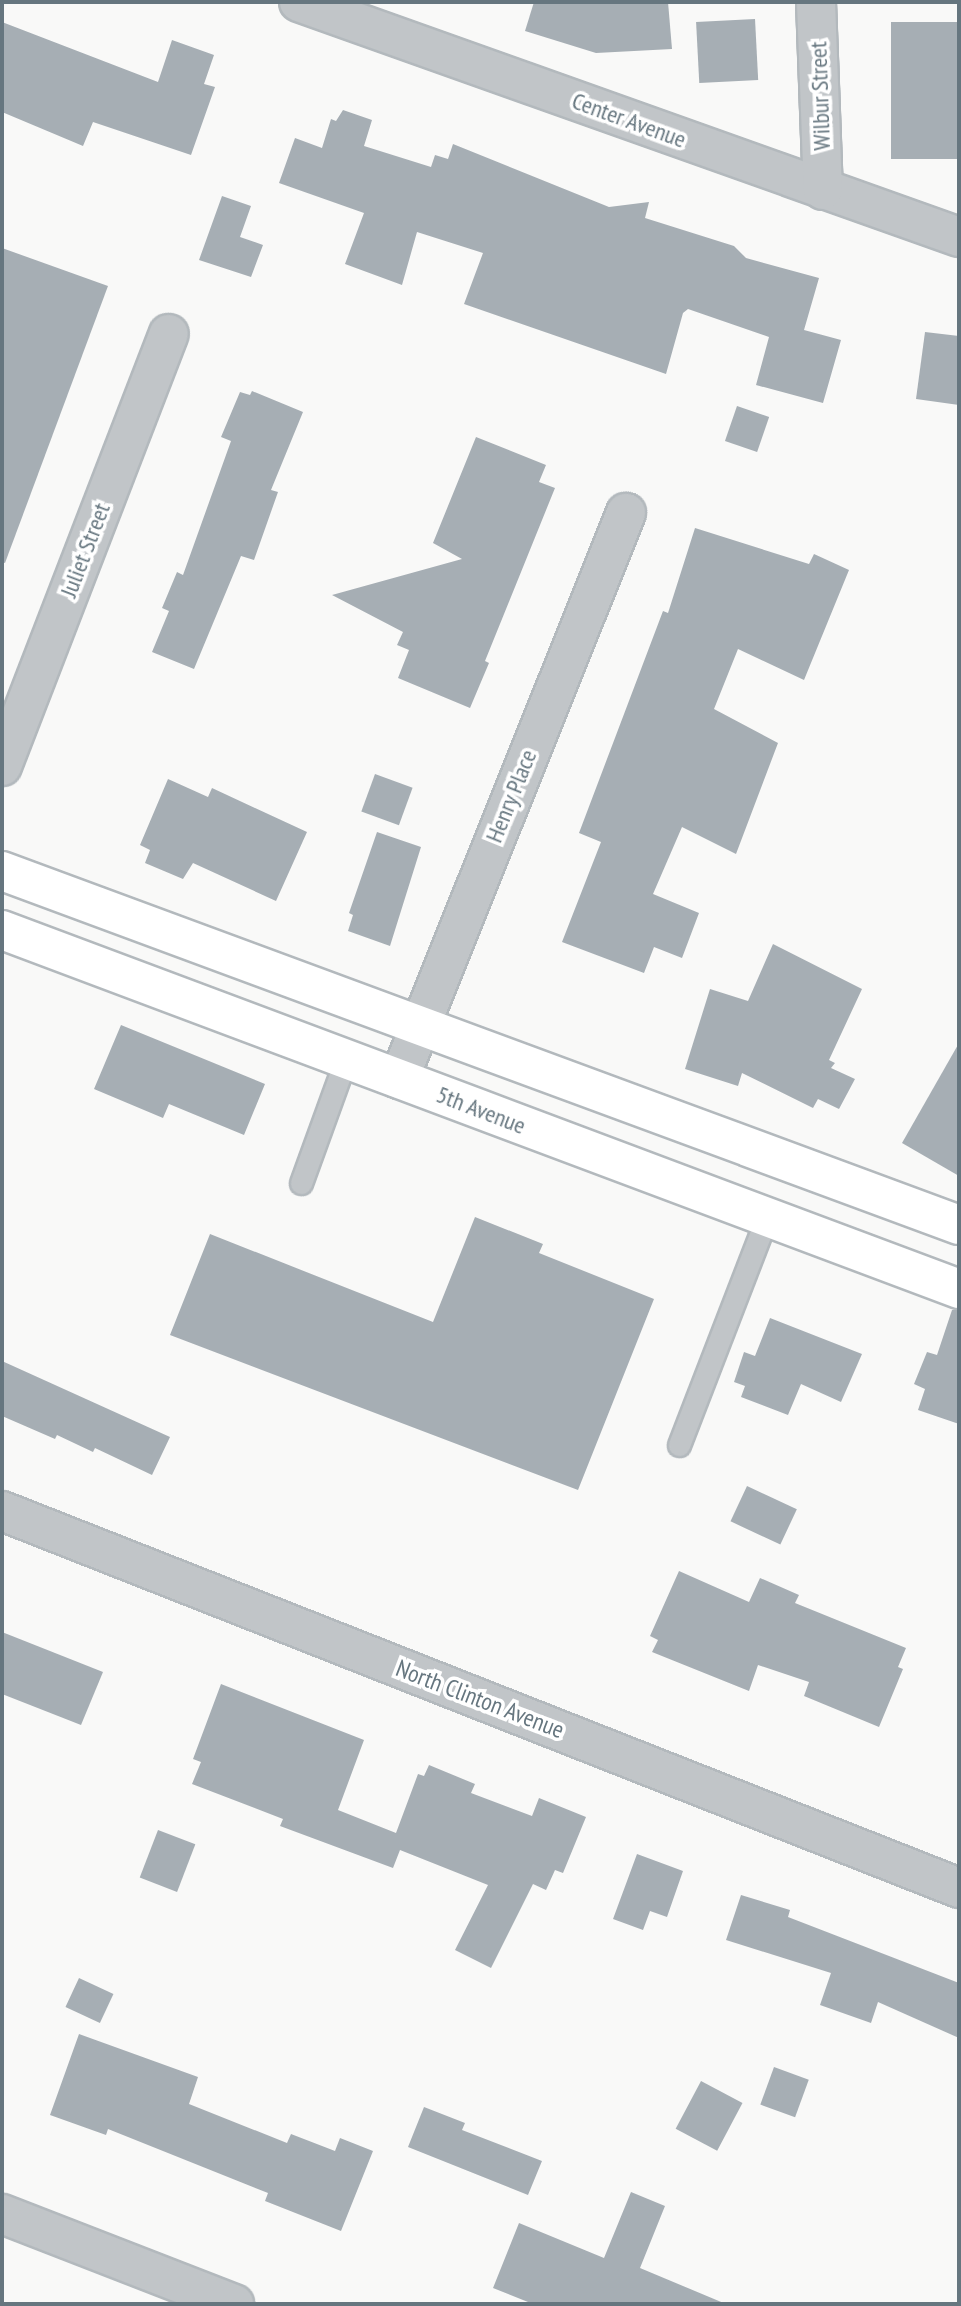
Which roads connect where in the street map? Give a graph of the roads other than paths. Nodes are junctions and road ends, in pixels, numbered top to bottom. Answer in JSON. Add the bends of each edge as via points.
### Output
{"nodes":[{"id":1,"x":299,"y":2,"type":"edge"},
{"id":2,"x":816,"y":2,"type":"edge"},
{"id":3,"x":823,"y":190,"type":"junction"},
{"id":4,"x":959,"y":237,"type":"edge"},
{"id":5,"x":169,"y":334,"type":"dead end"},
{"id":6,"x":625,"y":513,"type":"dead end"},
{"id":7,"x":2,"y":766,"type":"edge"},
{"id":8,"x":2,"y":871,"type":"edge"},
{"id":9,"x":2,"y":930,"type":"edge"},
{"id":10,"x":419,"y":1026,"type":"junction"},
{"id":11,"x":346,"y":1059,"type":"junction"},
{"id":12,"x":399,"y":1079,"type":"junction"},
{"id":13,"x":301,"y":1184,"type":"dead end"},
{"id":14,"x":767,"y":1217,"type":"junction"},
{"id":15,"x":959,"y":1225,"type":"edge"},
{"id":16,"x":959,"y":1289,"type":"edge"},
{"id":17,"x":679,"y":1446,"type":"dead end"},
{"id":18,"x":2,"y":1511,"type":"edge"},
{"id":19,"x":959,"y":1888,"type":"edge"},
{"id":20,"x":2,"y":2214,"type":"edge"},
{"id":21,"x":234,"y":2304,"type":"edge"}],
"edges":[{"from":1,"to":3,"type":"street","name":"Center Avenue"},
{"from":2,"to":3,"type":"street","name":"Wilbur Street"},
{"from":3,"to":4,"type":"street","name":"Center Avenue"},
{"from":5,"to":7,"type":"street","name":"Juliet Street"},
{"from":6,"to":10,"type":"street","name":"Henry Place"},
{"from":8,"to":10,"type":"main road"},
{"from":9,"to":11,"type":"main road","name":"5th Avenue"},
{"from":10,"to":12,"type":"street","name":"Henry Place"},
{"from":10,"to":15,"type":"main road"},
{"from":11,"to":12,"type":"main road","name":"5th Avenue"},
{"from":11,"to":13,"type":"lane"},
{"from":12,"to":14,"type":"main road","name":"5th Avenue"},
{"from":14,"to":16,"type":"main road","name":"5th Avenue"},
{"from":14,"to":17,"type":"lane"},
{"from":18,"to":19,"type":"street","name":"North Clinton Avenue"},
{"from":20,"to":21,"type":"street"}]}
